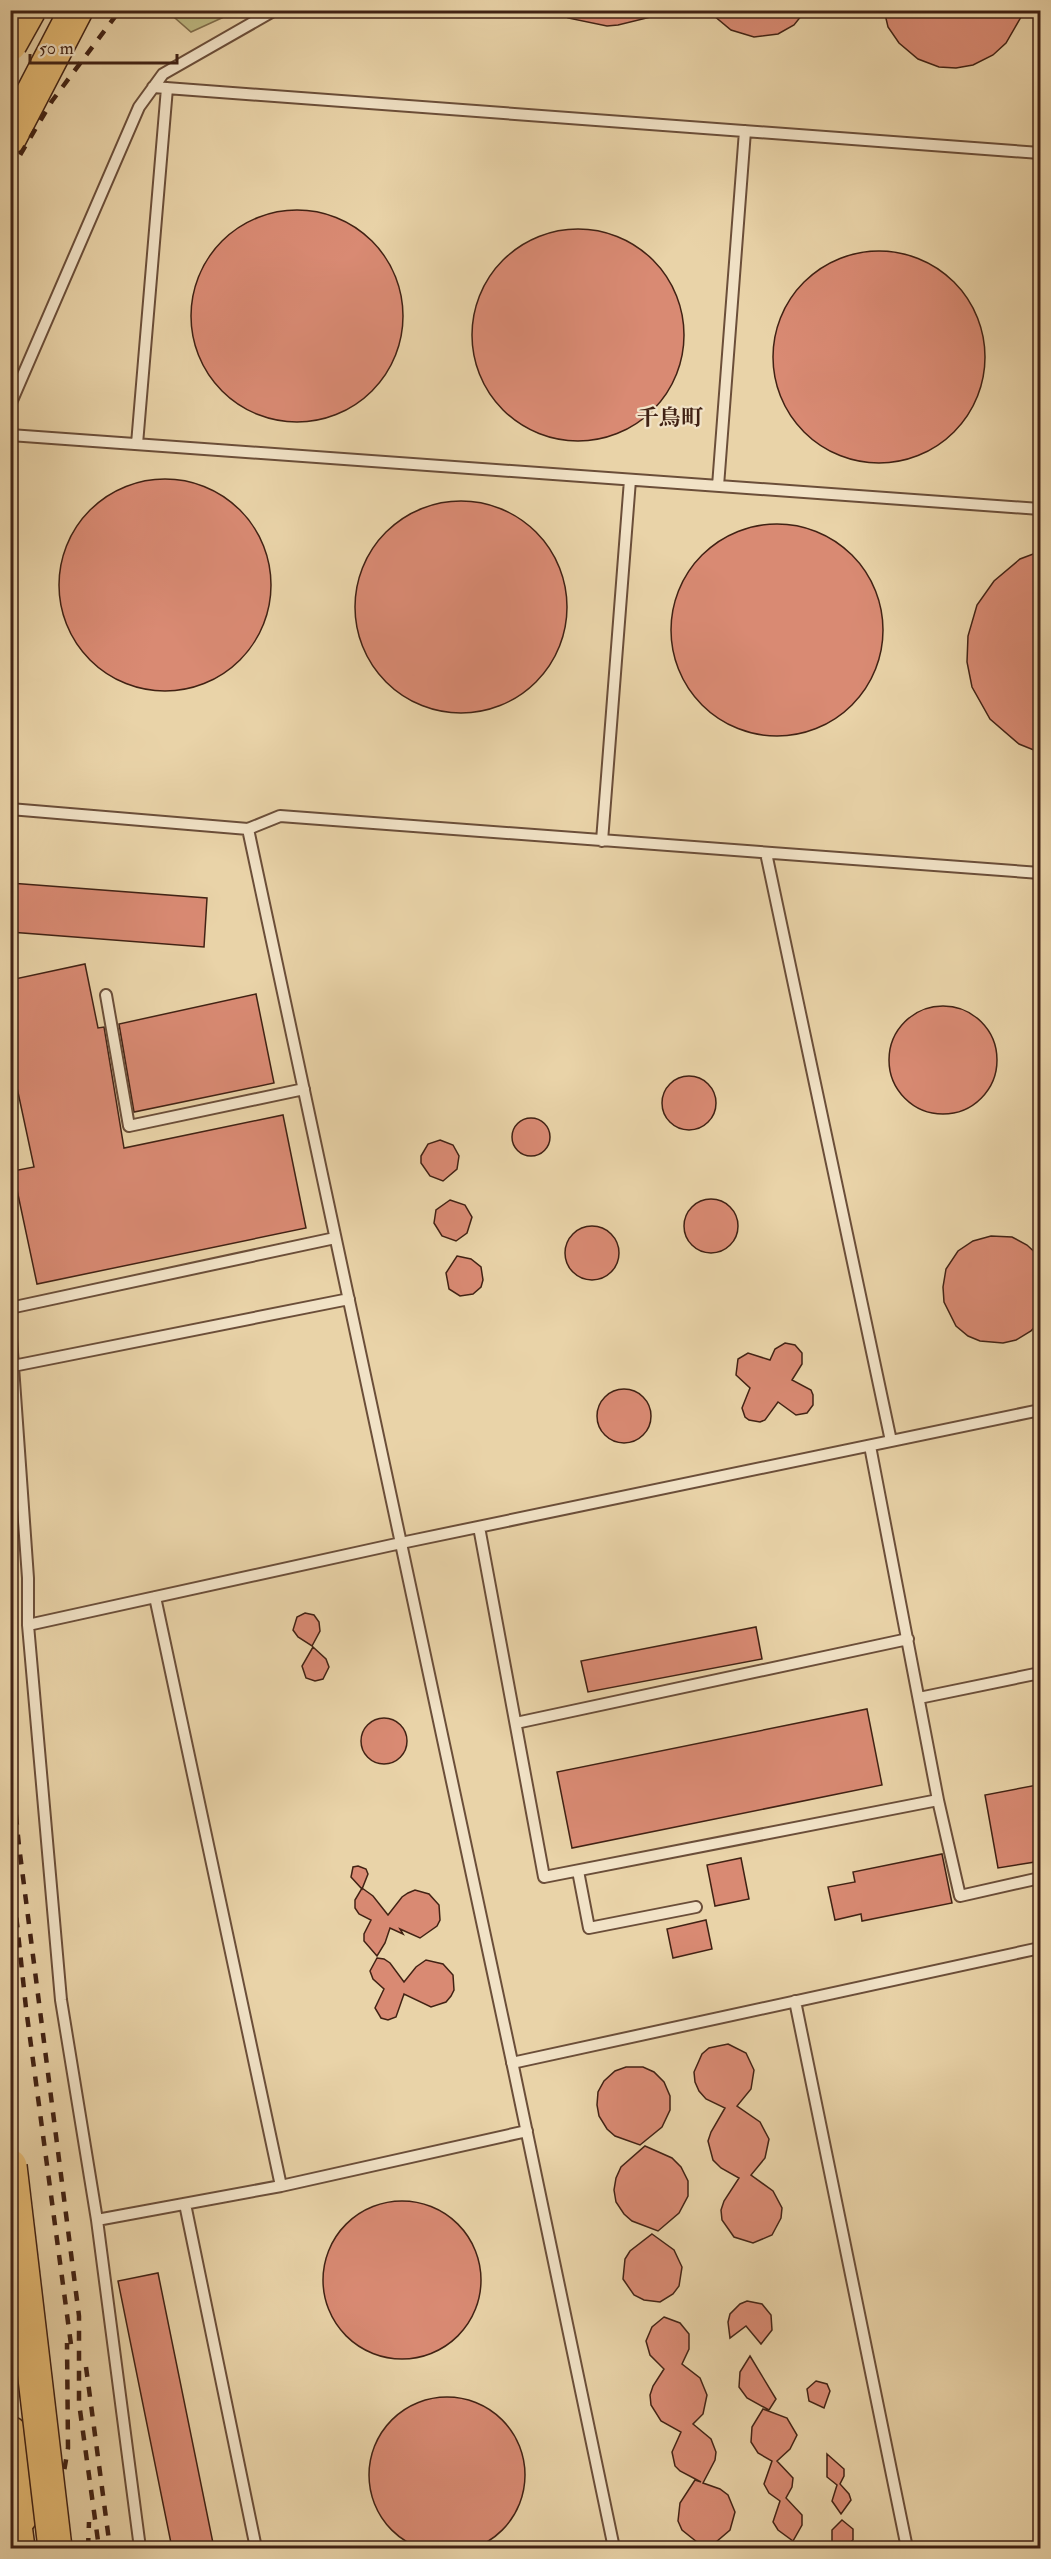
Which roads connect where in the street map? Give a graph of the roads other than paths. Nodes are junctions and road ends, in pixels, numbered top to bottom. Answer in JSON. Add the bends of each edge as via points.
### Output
{"nodes":[{"id":1,"x":27,"y":10,"type":"edge"},
{"id":2,"x":35,"y":10,"type":"edge"},
{"id":3,"x":70,"y":10,"type":"edge"},
{"id":4,"x":76,"y":10,"type":"edge"},
{"id":5,"x":275,"y":10,"type":"edge"},
{"id":6,"x":10,"y":36,"type":"edge"},
{"id":7,"x":10,"y":44,"type":"edge"},
{"id":8,"x":153,"y":87,"type":"junction"},
{"id":9,"x":167,"y":88,"type":"junction"},
{"id":10,"x":10,"y":126,"type":"edge"},
{"id":11,"x":745,"y":131,"type":"junction"},
{"id":12,"x":10,"y":137,"type":"edge"},
{"id":13,"x":1041,"y":153,"type":"edge"},
{"id":14,"x":10,"y":405,"type":"edge"},
{"id":15,"x":10,"y":435,"type":"edge"},
{"id":16,"x":136,"y":444,"type":"junction"},
{"id":17,"x":630,"y":480,"type":"junction"},
{"id":18,"x":718,"y":486,"type":"junction"},
{"id":19,"x":1041,"y":509,"type":"edge"},
{"id":20,"x":10,"y":808,"type":"edge"},
{"id":21,"x":248,"y":829,"type":"junction"},
{"id":22,"x":602,"y":841,"type":"junction"},
{"id":23,"x":766,"y":853,"type":"junction"},
{"id":24,"x":1041,"y":873,"type":"edge"},
{"id":25,"x":106,"y":995,"type":"dead end"},
{"id":26,"x":304,"y":1089,"type":"junction"},
{"id":27,"x":335,"y":1238,"type":"junction"},
{"id":28,"x":349,"y":1299,"type":"junction"},
{"id":29,"x":10,"y":1308,"type":"edge"},
{"id":30,"x":10,"y":1324,"type":"edge"},
{"id":31,"x":13,"y":1366,"type":"junction"},
{"id":32,"x":1041,"y":1410,"type":"edge"},
{"id":33,"x":891,"y":1441,"type":"junction"},
{"id":34,"x":870,"y":1446,"type":"junction"},
{"id":35,"x":479,"y":1527,"type":"junction"},
{"id":36,"x":401,"y":1543,"type":"junction"},
{"id":37,"x":155,"y":1596,"type":"junction"},
{"id":38,"x":28,"y":1625,"type":"junction"},
{"id":39,"x":908,"y":1639,"type":"junction"},
{"id":40,"x":1041,"y":1673,"type":"edge"},
{"id":41,"x":920,"y":1698,"type":"junction"},
{"id":42,"x":516,"y":1723,"type":"junction"},
{"id":43,"x":938,"y":1800,"type":"junction"},
{"id":44,"x":578,"y":1870,"type":"junction"},
{"id":45,"x":1041,"y":1878,"type":"edge"},
{"id":46,"x":696,"y":1907,"type":"dead end"},
{"id":47,"x":1041,"y":1948,"type":"edge"},
{"id":48,"x":795,"y":2001,"type":"junction"},
{"id":49,"x":512,"y":2063,"type":"junction"},
{"id":50,"x":527,"y":2131,"type":"junction"},
{"id":51,"x":10,"y":2166,"type":"edge"},
{"id":52,"x":281,"y":2186,"type":"junction"},
{"id":53,"x":185,"y":2204,"type":"junction"},
{"id":54,"x":97,"y":2220,"type":"junction"},
{"id":55,"x":10,"y":2221,"type":"edge"},
{"id":56,"x":10,"y":2433,"type":"edge"},
{"id":57,"x":10,"y":2487,"type":"edge"},
{"id":58,"x":18,"y":2548,"type":"edge"},
{"id":59,"x":24,"y":2548,"type":"edge"},
{"id":60,"x":48,"y":2548,"type":"edge"},
{"id":61,"x":55,"y":2548,"type":"edge"},
{"id":62,"x":140,"y":2548,"type":"edge"},
{"id":63,"x":256,"y":2548,"type":"edge"},
{"id":64,"x":614,"y":2548,"type":"edge"},
{"id":65,"x":907,"y":2548,"type":"edge"}],
"edges":[{"from":1,"to":6,"type":"highway","bridge":true},
{"from":1,"to":7,"type":"highway","bridge":true},
{"from":2,"to":7,"type":"highway"},
{"from":3,"to":10,"type":"highway"},
{"from":4,"to":12,"type":"highway"},
{"from":5,"to":8,"type":"lane","via":[[163,74]]},
{"from":8,"to":9,"type":"lane"},
{"from":8,"to":14,"type":"lane","via":[[139,106]]},
{"from":9,"to":11,"type":"lane"},
{"from":9,"to":16,"type":"lane"},
{"from":11,"to":13,"type":"lane"},
{"from":11,"to":18,"type":"lane"},
{"from":15,"to":16,"type":"lane"},
{"from":16,"to":17,"type":"lane"},
{"from":17,"to":18,"type":"lane"},
{"from":17,"to":22,"type":"lane"},
{"from":18,"to":19,"type":"lane"},
{"from":20,"to":21,"type":"lane"},
{"from":21,"to":22,"type":"lane","via":[[280,816]]},
{"from":21,"to":26,"type":"lane"},
{"from":22,"to":23,"type":"lane"},
{"from":23,"to":24,"type":"lane"},
{"from":23,"to":33,"type":"lane"},
{"from":25,"to":26,"type":"lane","via":[[129,1126]]},
{"from":26,"to":27,"type":"lane"},
{"from":27,"to":28,"type":"lane"},
{"from":27,"to":29,"type":"lane"},
{"from":28,"to":31,"type":"lane"},
{"from":28,"to":36,"type":"lane"},
{"from":30,"to":31,"type":"lane"},
{"from":31,"to":38,"type":"lane"},
{"from":32,"to":33,"type":"lane"},
{"from":33,"to":34,"type":"lane"},
{"from":34,"to":35,"type":"lane"},
{"from":34,"to":39,"type":"lane"},
{"from":35,"to":36,"type":"lane"},
{"from":35,"to":42,"type":"lane"},
{"from":36,"to":37,"type":"lane"},
{"from":36,"to":49,"type":"lane"},
{"from":37,"to":38,"type":"lane"},
{"from":37,"to":52,"type":"lane"},
{"from":38,"to":54,"type":"lane","via":[[61,2000]]},
{"from":39,"to":41,"type":"lane"},
{"from":39,"to":42,"type":"lane"},
{"from":40,"to":41,"type":"lane"},
{"from":41,"to":43,"type":"lane"},
{"from":42,"to":44,"type":"lane","via":[[544,1877]]},
{"from":43,"to":44,"type":"lane"},
{"from":43,"to":45,"type":"lane","via":[[960,1896]]},
{"from":44,"to":46,"type":"lane","via":[[589,1928]]},
{"from":47,"to":48,"type":"lane"},
{"from":48,"to":49,"type":"lane"},
{"from":48,"to":65,"type":"lane"},
{"from":49,"to":50,"type":"lane"},
{"from":50,"to":52,"type":"lane"},
{"from":50,"to":64,"type":"lane"},
{"from":51,"to":61,"type":"highway","bridge":true},
{"from":52,"to":53,"type":"lane"},
{"from":53,"to":54,"type":"lane"},
{"from":53,"to":63,"type":"lane"},
{"from":54,"to":62,"type":"lane"},
{"from":55,"to":60,"type":"highway"},
{"from":56,"to":59,"type":"highway"},
{"from":57,"to":58,"type":"highway"}]}
